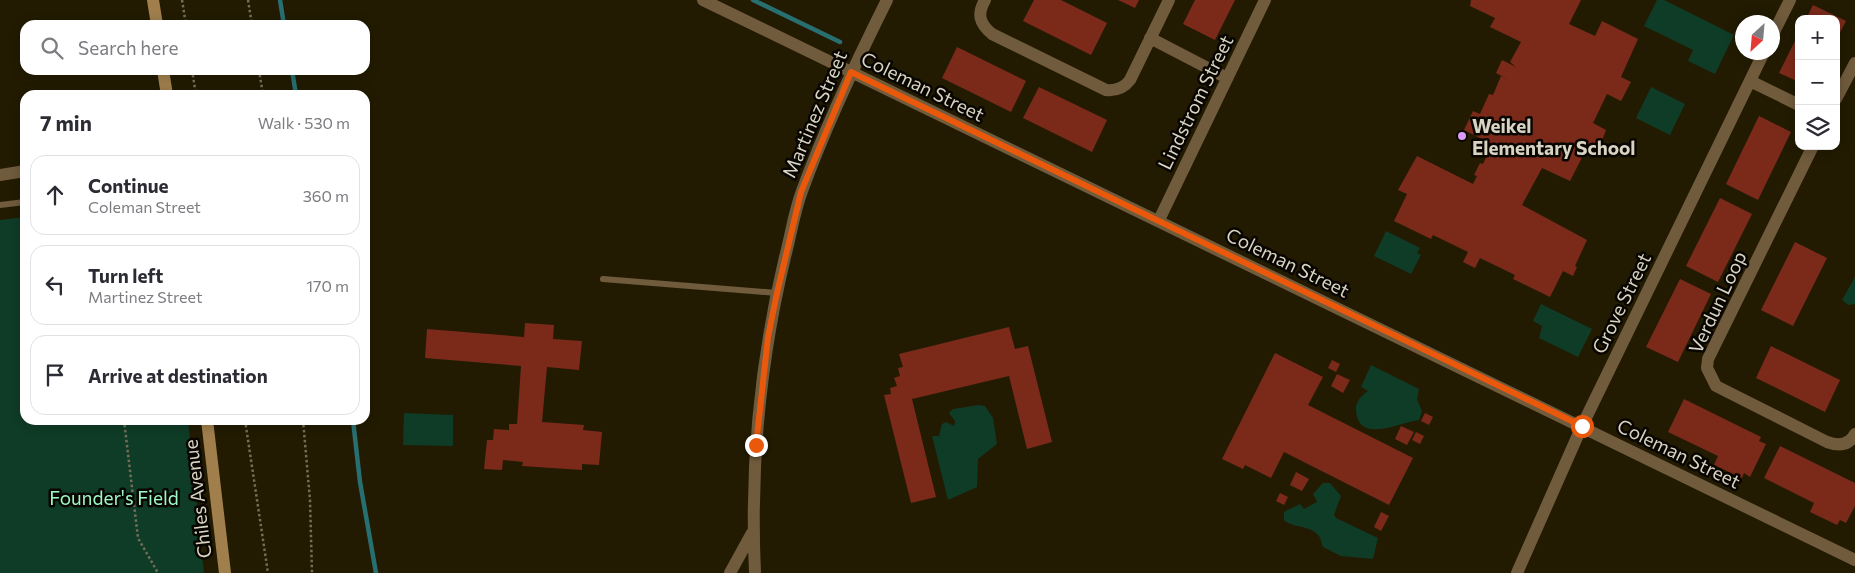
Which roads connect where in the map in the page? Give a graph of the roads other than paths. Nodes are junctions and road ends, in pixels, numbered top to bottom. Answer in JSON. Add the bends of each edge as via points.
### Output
{"nodes":[{"id":1,"x":153,"y":0,"type":"edge"},
{"id":2,"x":703,"y":0,"type":"edge"},
{"id":3,"x":886,"y":0,"type":"edge"},
{"id":4,"x":984,"y":0,"type":"edge"},
{"id":5,"x":1169,"y":0,"type":"edge"},
{"id":6,"x":1265,"y":0,"type":"edge"},
{"id":7,"x":1790,"y":0,"type":"edge"},
{"id":8,"x":156,"y":20,"type":"edge"},
{"id":9,"x":1780,"y":20,"type":"edge"},
{"id":10,"x":1150,"y":38,"type":"junction"},
{"id":11,"x":1760,"y":60,"type":"edge"},
{"id":12,"x":1855,"y":62,"type":"edge"},
{"id":13,"x":851,"y":72,"type":"junction"},
{"id":14,"x":164,"y":75,"type":"edge"},
{"id":15,"x":1228,"y":78,"type":"junction"},
{"id":16,"x":1750,"y":81,"type":"junction"},
{"id":17,"x":166,"y":90,"type":"edge"},
{"id":18,"x":1840,"y":92,"type":"edge"},
{"id":19,"x":1795,"y":103,"type":"edge"},
{"id":20,"x":1811,"y":150,"type":"edge"},
{"id":21,"x":20,"y":172,"type":"edge"},
{"id":22,"x":0,"y":175,"type":"edge"},
{"id":23,"x":20,"y":203,"type":"edge"},
{"id":24,"x":0,"y":205,"type":"edge"},
{"id":25,"x":1159,"y":220,"type":"junction"},
{"id":26,"x":604,"y":279,"type":"dead end"},
{"id":27,"x":777,"y":293,"type":"junction"},
{"id":28,"x":208,"y":425,"type":"edge"},
{"id":29,"x":1582,"y":426,"type":"junction"},
{"id":30,"x":1855,"y":434,"type":"edge"},
{"id":31,"x":753,"y":531,"type":"junction"},
{"id":32,"x":1855,"y":560,"type":"edge"},
{"id":33,"x":225,"y":573,"type":"edge"},
{"id":34,"x":730,"y":573,"type":"edge"},
{"id":35,"x":755,"y":573,"type":"edge"},
{"id":36,"x":1518,"y":573,"type":"edge"}],
"edges":[{"from":1,"to":8,"type":"street"},
{"from":2,"to":13,"type":"street","name":"Coleman Street"},
{"from":3,"to":13,"type":"street","name":"Martinez Street"},
{"from":4,"to":10,"type":"street","via":[[979,15],[982,24],[992,34],[1106,90],[1117,90],[1126,84]]},
{"from":5,"to":10,"type":"street"},
{"from":6,"to":15,"type":"street","name":"Lindstrom Street"},
{"from":7,"to":9,"type":"street"},
{"from":10,"to":15,"type":"street"},
{"from":11,"to":16,"type":"street","name":"Grove Street"},
{"from":12,"to":18,"type":"street"},
{"from":13,"to":25,"type":"street","name":"Coleman Street"},
{"from":13,"to":27,"type":"street","name":"Martinez Street","via":[[801,192]]},
{"from":14,"to":17,"type":"street"},
{"from":15,"to":25,"type":"street","name":"Lindstrom Street"},
{"from":16,"to":19,"type":"street"},
{"from":16,"to":29,"type":"street","name":"Grove Street"},
{"from":20,"to":30,"type":"street","name":"Verdun Loop","via":[[1709,356],[1707,368],[1716,386],[1827,442],[1842,444],[1852,440]]},
{"from":21,"to":22,"type":"street"},
{"from":23,"to":24,"type":"lane"},
{"from":25,"to":29,"type":"street","name":"Coleman Street"},
{"from":26,"to":27,"type":"lane"},
{"from":27,"to":31,"type":"street","name":"Martinez Street","via":[[758,416]]},
{"from":28,"to":33,"type":"street","name":"Chiles Avenue"},
{"from":29,"to":32,"type":"street","name":"Coleman Street"},
{"from":29,"to":36,"type":"street","name":"Grove Street"},
{"from":31,"to":34,"type":"street"},
{"from":31,"to":35,"type":"street","name":"Martinez Street"}]}
